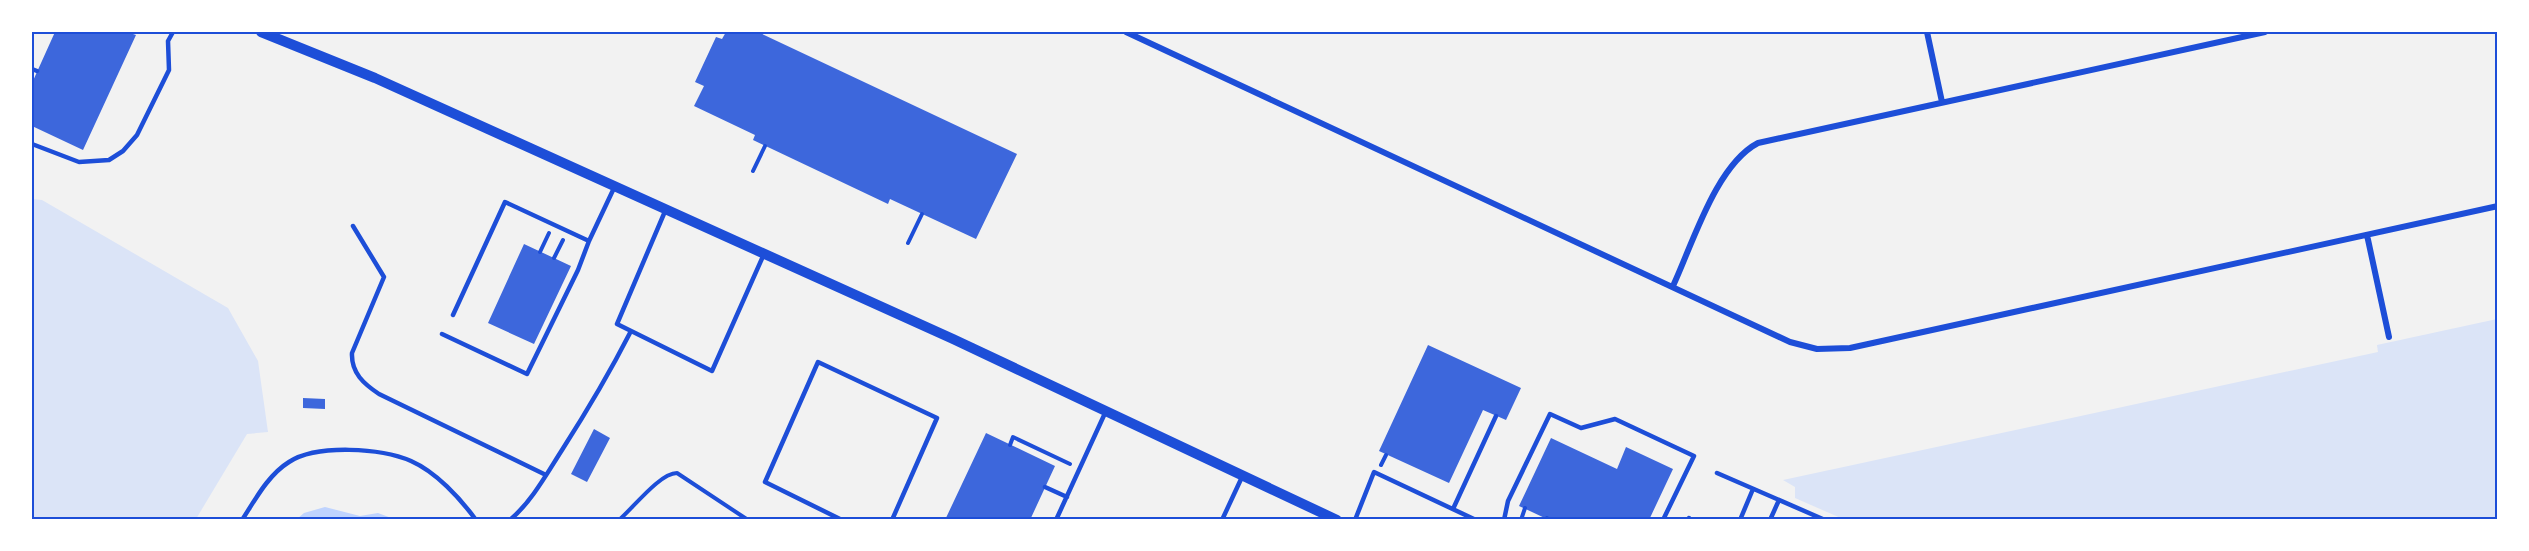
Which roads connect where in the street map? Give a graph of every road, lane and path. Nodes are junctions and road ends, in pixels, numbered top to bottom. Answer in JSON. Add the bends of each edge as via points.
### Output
{"nodes":[{"id":1,"x":173,"y":32,"type":"edge"},
{"id":2,"x":261,"y":32,"type":"edge"},
{"id":3,"x":1126,"y":32,"type":"edge"},
{"id":4,"x":1927,"y":32,"type":"edge"},
{"id":5,"x":2265,"y":32,"type":"edge"},
{"id":6,"x":1942,"y":102,"type":"junction"},
{"id":7,"x":32,"y":144,"type":"edge"},
{"id":8,"x":765,"y":146,"type":"dead end"},
{"id":9,"x":753,"y":171,"type":"dead end"},
{"id":10,"x":614,"y":188,"type":"junction"},
{"id":11,"x":2498,"y":206,"type":"edge"},
{"id":12,"x":666,"y":209,"type":"junction"},
{"id":13,"x":922,"y":214,"type":"dead end"},
{"id":14,"x":553,"y":224,"type":"junction"},
{"id":15,"x":353,"y":226,"type":"dead end"},
{"id":16,"x":568,"y":231,"type":"junction"},
{"id":17,"x":2367,"y":235,"type":"junction"},
{"id":18,"x":588,"y":241,"type":"junction"},
{"id":19,"x":908,"y":243,"type":"dead end"},
{"id":20,"x":540,"y":252,"type":"dead end"},
{"id":21,"x":764,"y":254,"type":"junction"},
{"id":22,"x":555,"y":258,"type":"dead end"},
{"id":23,"x":1673,"y":286,"type":"junction"},
{"id":24,"x":453,"y":315,"type":"dead end"},
{"id":25,"x":631,"y":331,"type":"junction"},
{"id":26,"x":442,"y":334,"type":"dead end"},
{"id":27,"x":2389,"y":337,"type":"dead end"},
{"id":28,"x":1107,"y":411,"type":"junction"},
{"id":29,"x":1496,"y":416,"type":"dead end"},
{"id":30,"x":1010,"y":445,"type":"dead end"},
{"id":31,"x":1080,"y":468,"type":"junction"},
{"id":32,"x":1717,"y":473,"type":"dead end"},
{"id":33,"x":546,"y":475,"type":"junction"},
{"id":34,"x":1242,"y":477,"type":"junction"},
{"id":35,"x":1045,"y":487,"type":"dead end"},
{"id":36,"x":1754,"y":489,"type":"junction"},
{"id":37,"x":1067,"y":497,"type":"junction"},
{"id":38,"x":1779,"y":500,"type":"junction"},
{"id":39,"x":1525,"y":508,"type":"dead end"},
{"id":40,"x":1453,"y":509,"type":"junction"},
{"id":41,"x":1806,"y":511,"type":"junction"},
{"id":42,"x":242,"y":519,"type":"edge"},
{"id":43,"x":476,"y":519,"type":"edge"},
{"id":44,"x":510,"y":519,"type":"edge"},
{"id":45,"x":619,"y":519,"type":"edge"},
{"id":46,"x":748,"y":519,"type":"edge"},
{"id":47,"x":842,"y":519,"type":"edge"},
{"id":48,"x":892,"y":519,"type":"edge"},
{"id":49,"x":1056,"y":519,"type":"edge"},
{"id":50,"x":1222,"y":519,"type":"edge"},
{"id":51,"x":1337,"y":519,"type":"edge"},
{"id":52,"x":1355,"y":519,"type":"edge"},
{"id":53,"x":1476,"y":519,"type":"edge"},
{"id":54,"x":1504,"y":519,"type":"edge"},
{"id":55,"x":1521,"y":519,"type":"edge"},
{"id":56,"x":1663,"y":519,"type":"edge"},
{"id":57,"x":1740,"y":519,"type":"edge"},
{"id":58,"x":1770,"y":519,"type":"edge"},
{"id":59,"x":1802,"y":519,"type":"edge"},
{"id":60,"x":1825,"y":519,"type":"edge"}],
"edges":[{"from":1,"to":7,"type":"lane","via":[[168,41],[169,70],[137,135],[123,151],[109,160],[78,162]]},
{"from":2,"to":10,"type":"street","via":[[375,78]]},
{"from":3,"to":23,"type":"street"},
{"from":4,"to":6,"type":"street"},
{"from":5,"to":6,"type":"street"},
{"from":6,"to":23,"type":"street","via":[[1768,140],[1743,152],[1723,176]]},
{"from":8,"to":9,"type":"path"},
{"from":10,"to":12,"type":"street"},
{"from":10,"to":18,"type":"lane"},
{"from":11,"to":17,"type":"street"},
{"from":12,"to":21,"type":"street"},
{"from":12,"to":25,"type":"lane","via":[[617,324]]},
{"from":13,"to":19,"type":"path"},
{"from":14,"to":16,"type":"lane"},
{"from":14,"to":20,"type":"path"},
{"from":14,"to":24,"type":"lane","via":[[505,202]]},
{"from":15,"to":33,"type":"lane","via":[[384,277],[352,353],[351,361],[359,378],[379,394]]},
{"from":16,"to":18,"type":"lane"},
{"from":16,"to":22,"type":"path"},
{"from":17,"to":23,"type":"street","via":[[1837,350],[1790,342]]},
{"from":17,"to":27,"type":"street"},
{"from":18,"to":26,"type":"lane","via":[[578,270],[527,374]]},
{"from":21,"to":25,"type":"lane","via":[[712,371]]},
{"from":21,"to":28,"type":"street"},
{"from":25,"to":33,"type":"lane"},
{"from":28,"to":31,"type":"lane"},
{"from":28,"to":34,"type":"street"},
{"from":29,"to":40,"type":"lane"},
{"from":30,"to":31,"type":"path","via":[[1013,437]]},
{"from":31,"to":37,"type":"lane"},
{"from":32,"to":36,"type":"lane"},
{"from":33,"to":44,"type":"lane"},
{"from":34,"to":50,"type":"lane"},
{"from":34,"to":51,"type":"street"},
{"from":35,"to":37,"type":"lane"},
{"from":36,"to":38,"type":"lane"},
{"from":36,"to":57,"type":"lane"},
{"from":37,"to":49,"type":"lane"},
{"from":38,"to":41,"type":"lane"},
{"from":38,"to":58,"type":"lane"},
{"from":39,"to":55,"type":"path"},
{"from":40,"to":52,"type":"lane","via":[[1374,472]]},
{"from":40,"to":53,"type":"lane"},
{"from":41,"to":59,"type":"lane"},
{"from":41,"to":60,"type":"lane"},
{"from":42,"to":43,"type":"lane","via":[[266,484],[289,462],[318,452],[341,451],[379,453],[412,461],[440,482]]},
{"from":45,"to":46,"type":"path","via":[[659,480],[677,472]]},
{"from":47,"to":48,"type":"lane","via":[[765,482],[819,362],[937,418]]},
{"from":54,"to":56,"type":"lane","via":[[1508,501],[1550,414],[1581,428],[1615,419],[1694,456]]}]}
